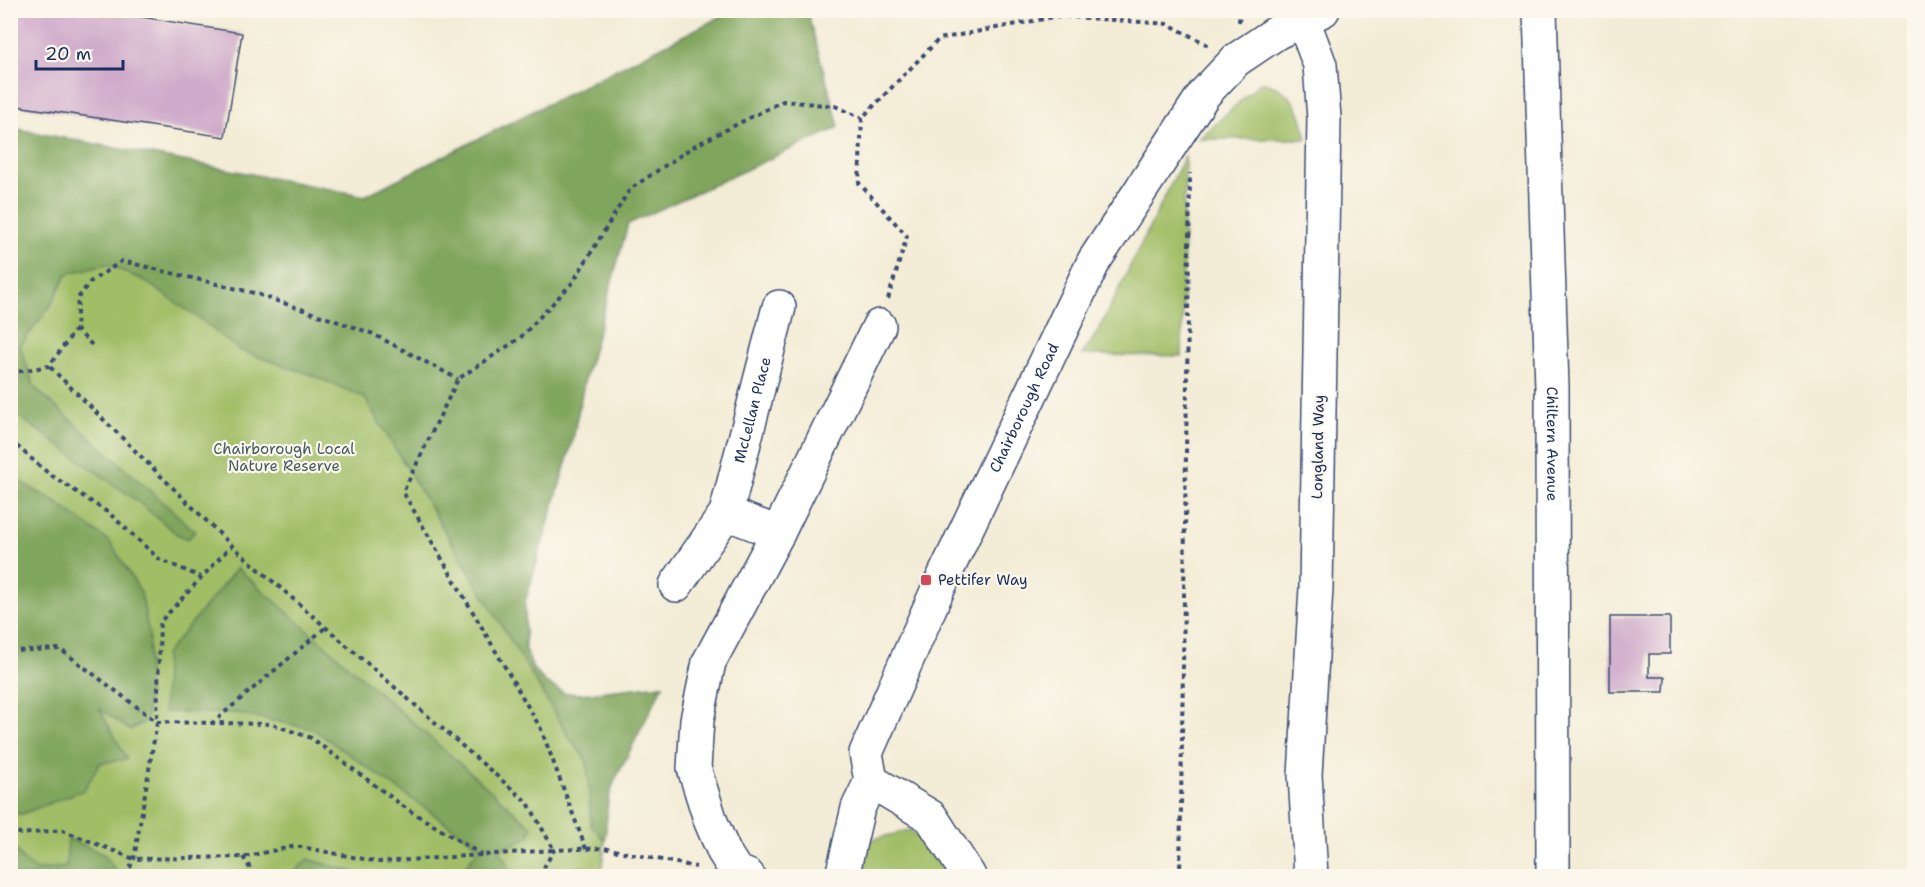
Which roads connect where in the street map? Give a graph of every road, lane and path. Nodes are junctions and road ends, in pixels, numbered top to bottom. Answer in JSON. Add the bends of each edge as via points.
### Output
{"nodes":[{"id":1,"x":1540,"y":10,"type":"edge"},
{"id":2,"x":1313,"y":15,"type":"edge"},
{"id":3,"x":1236,"y":60,"type":"junction"},
{"id":4,"x":862,"y":118,"type":"junction"},
{"id":5,"x":1173,"y":140,"type":"junction"},
{"id":6,"x":779,"y":307,"type":"dead end"},
{"id":7,"x":879,"y":326,"type":"joint"},
{"id":8,"x":76,"y":329,"type":"junction"},
{"id":9,"x":94,"y":347,"type":"dead end"},
{"id":10,"x":50,"y":364,"type":"junction"},
{"id":11,"x":10,"y":373,"type":"edge"},
{"id":12,"x":458,"y":379,"type":"junction"},
{"id":13,"x":10,"y":440,"type":"edge"},
{"id":14,"x":726,"y":513,"type":"junction"},
{"id":15,"x":778,"y":533,"type":"junction"},
{"id":16,"x":231,"y":545,"type":"junction"},
{"id":17,"x":201,"y":578,"type":"junction"},
{"id":18,"x":676,"y":585,"type":"dead end"},
{"id":19,"x":326,"y":627,"type":"junction"},
{"id":20,"x":10,"y":651,"type":"edge"},
{"id":21,"x":158,"y":722,"type":"junction"},
{"id":22,"x":211,"y":724,"type":"junction"},
{"id":23,"x":871,"y":782,"type":"junction"},
{"id":24,"x":10,"y":828,"type":"edge"},
{"id":25,"x":586,"y":849,"type":"junction"},
{"id":26,"x":554,"y":850,"type":"junction"},
{"id":27,"x":483,"y":856,"type":"junction"},
{"id":28,"x":243,"y":857,"type":"junction"},
{"id":29,"x":134,"y":859,"type":"junction"},
{"id":30,"x":742,"y":874,"type":"edge"},
{"id":31,"x":126,"y":876,"type":"edge"},
{"id":32,"x":255,"y":876,"type":"edge"},
{"id":33,"x":539,"y":876,"type":"edge"},
{"id":34,"x":843,"y":876,"type":"edge"},
{"id":35,"x":969,"y":876,"type":"edge"},
{"id":36,"x":1180,"y":876,"type":"edge"},
{"id":37,"x":1311,"y":876,"type":"edge"},
{"id":38,"x":1552,"y":876,"type":"edge"}],
"edges":[{"from":1,"to":38,"type":"street","name":"Chiltern Avenue","via":[[1552,387]]},
{"from":2,"to":3,"type":"street","name":"Chairborough Road","via":[[1276,33]]},
{"from":2,"to":37,"type":"street","name":"Longland Way","via":[[1324,118],[1316,588],[1305,774]]},
{"from":3,"to":4,"type":"path","via":[[1168,24],[1059,16],[939,39]]},
{"from":3,"to":5,"type":"street","name":"Chairborough Road","via":[[1204,94]]},
{"from":4,"to":7,"type":"path","via":[[859,183],[907,236]]},
{"from":4,"to":12,"type":"path","via":[[835,106],[783,101],[696,145],[630,189],[573,282],[520,338]]},
{"from":5,"to":23,"type":"street","name":"Chairborough Road","via":[[1094,261],[943,578],[866,753]]},
{"from":5,"to":36,"type":"path","via":[[1190,166]]},
{"from":6,"to":14,"type":"street","name":"McLellan Place"},
{"from":7,"to":15,"type":"street"},
{"from":8,"to":9,"type":"path"},
{"from":8,"to":10,"type":"path"},
{"from":8,"to":12,"type":"path","via":[[78,298],[90,282],[122,261],[254,293],[371,333]]},
{"from":10,"to":11,"type":"path"},
{"from":10,"to":16,"type":"path"},
{"from":12,"to":25,"type":"path","via":[[403,492],[541,729]]},
{"from":13,"to":17,"type":"path","via":[[48,473],[110,514],[159,559]]},
{"from":14,"to":15,"type":"street"},
{"from":14,"to":18,"type":"street","name":"McLellan Place"},
{"from":15,"to":30,"type":"street","via":[[709,662],[697,720],[694,768],[711,822]]},
{"from":16,"to":17,"type":"path"},
{"from":16,"to":19,"type":"path"},
{"from":17,"to":21,"type":"path","via":[[160,622]]},
{"from":19,"to":22,"type":"path"},
{"from":19,"to":26,"type":"path","via":[[528,802]]},
{"from":20,"to":21,"type":"path","via":[[60,650]]},
{"from":21,"to":22,"type":"path"},
{"from":21,"to":29,"type":"path"},
{"from":22,"to":27,"type":"path","via":[[272,724],[311,738],[407,809]]},
{"from":23,"to":34,"type":"street","via":[[858,808]]},
{"from":23,"to":35,"type":"street","via":[[930,817]]},
{"from":24,"to":29,"type":"path","via":[[21,834],[62,830]]},
{"from":25,"to":26,"type":"path"},
{"from":25,"to":30,"type":"path","via":[[604,848]]},
{"from":26,"to":27,"type":"path"},
{"from":26,"to":33,"type":"path"},
{"from":27,"to":28,"type":"path","via":[[379,862],[296,846]]},
{"from":28,"to":29,"type":"path"},
{"from":28,"to":32,"type":"path"},
{"from":29,"to":31,"type":"path"}]}
